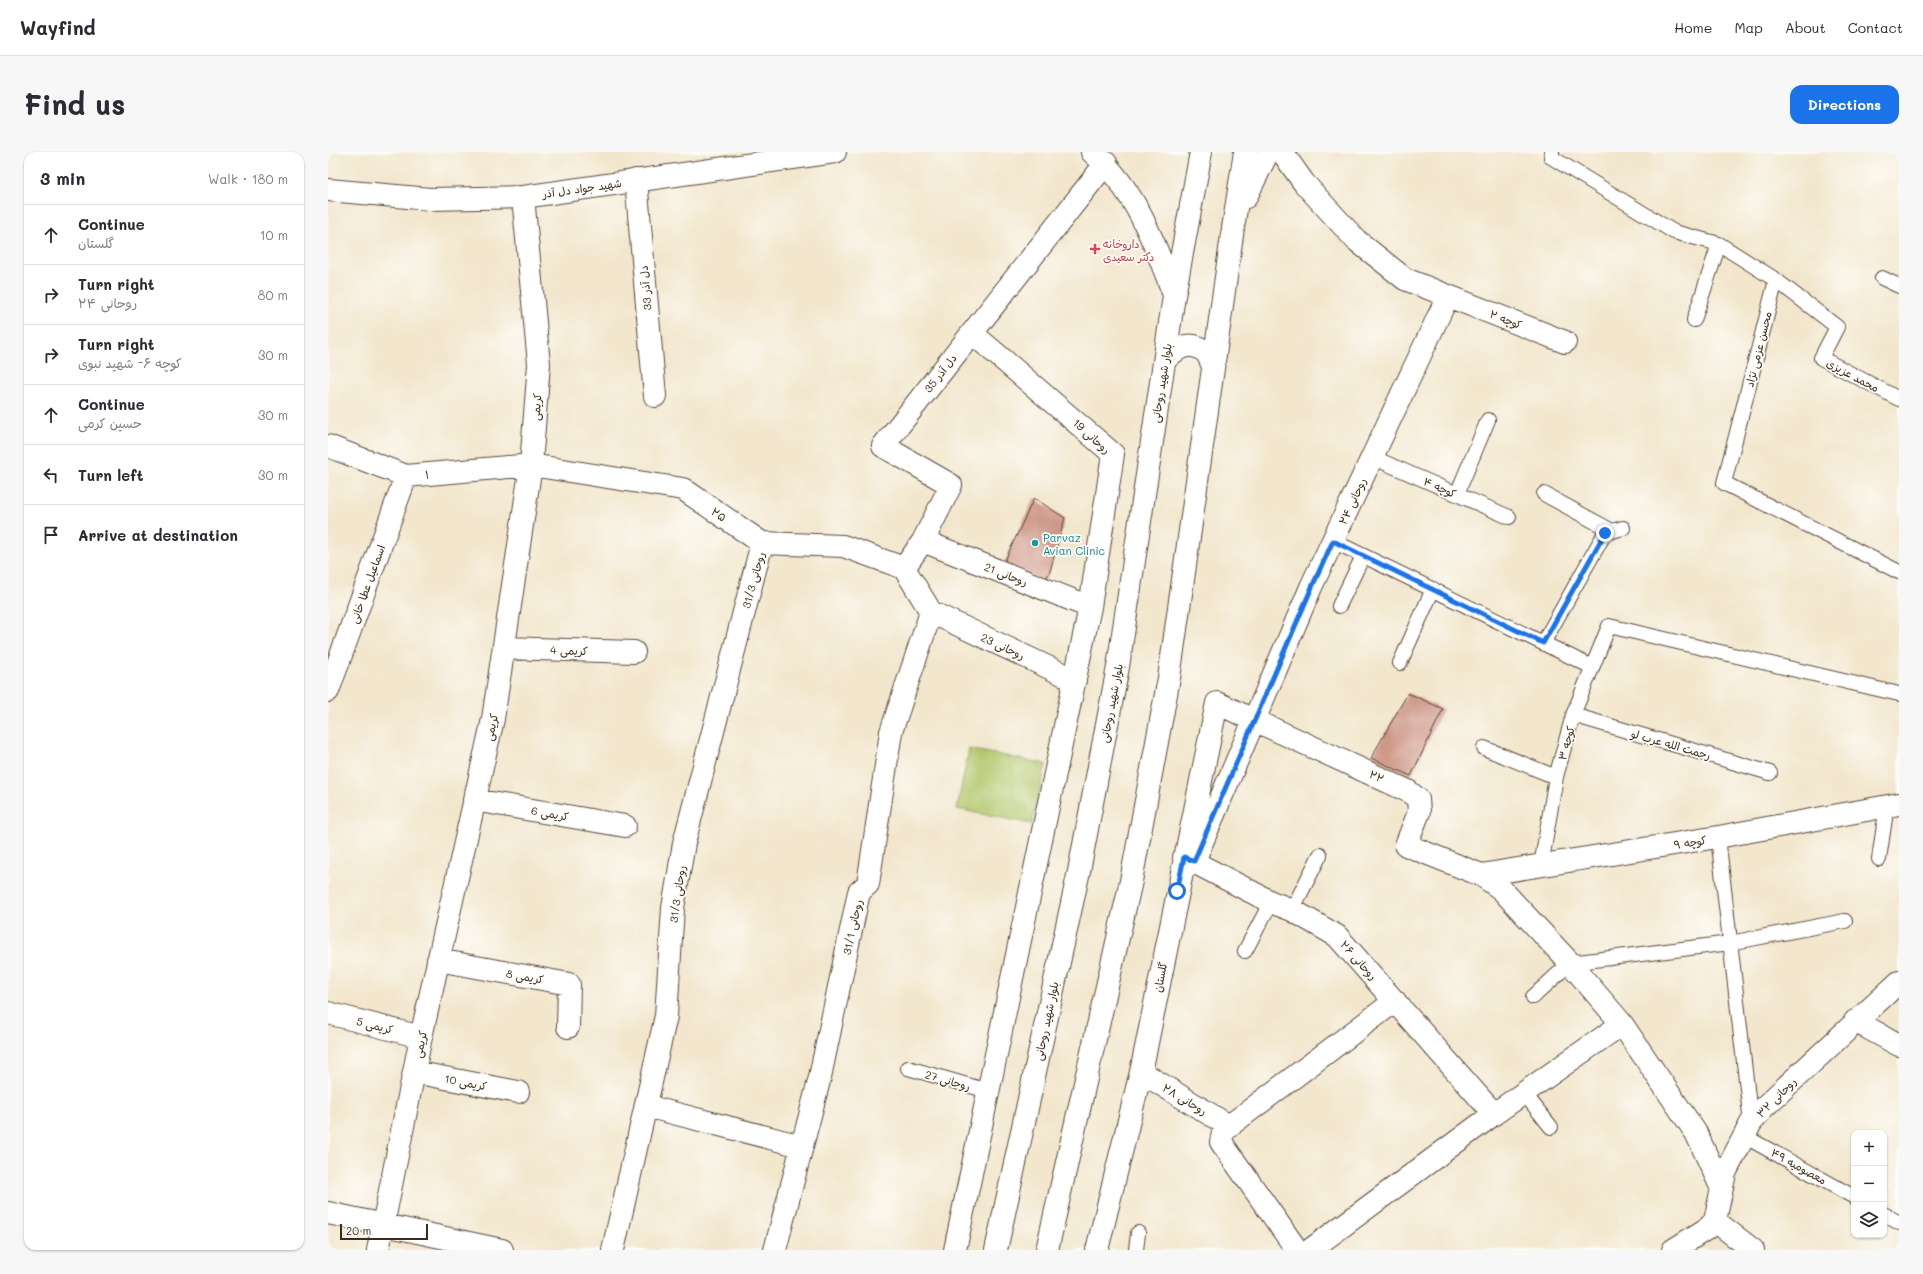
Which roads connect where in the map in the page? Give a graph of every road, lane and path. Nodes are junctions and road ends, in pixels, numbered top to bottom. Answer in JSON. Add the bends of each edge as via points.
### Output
{"nodes":[{"id":1,"x":835,"y":152,"type":"edge"},
{"id":2,"x":1201,"y":152,"type":"edge"},
{"id":3,"x":1245,"y":152,"type":"edge"},
{"id":4,"x":1268,"y":152,"type":"edge"},
{"id":5,"x":1282,"y":152,"type":"edge"},
{"id":6,"x":1552,"y":152,"type":"edge"},
{"id":7,"x":1099,"y":158,"type":"edge"},
{"id":8,"x":636,"y":180,"type":"junction"},
{"id":9,"x":328,"y":190,"type":"edge"},
{"id":10,"x":524,"y":197,"type":"junction"},
{"id":11,"x":1233,"y":228,"type":"junction"},
{"id":12,"x":1719,"y":244,"type":"junction"},
{"id":13,"x":1882,"y":278,"type":"dead end"},
{"id":14,"x":1776,"y":280,"type":"junction"},
{"id":15,"x":1899,"y":286,"type":"edge"},
{"id":16,"x":1174,"y":296,"type":"junction"},
{"id":17,"x":1448,"y":296,"type":"junction"},
{"id":18,"x":1694,"y":320,"type":"dead end"},
{"id":19,"x":972,"y":333,"type":"junction"},
{"id":20,"x":1565,"y":342,"type":"dead end"},
{"id":21,"x":1164,"y":360,"type":"junction"},
{"id":22,"x":1213,"y":366,"type":"junction"},
{"id":23,"x":655,"y":396,"type":"dead end"},
{"id":24,"x":1899,"y":399,"type":"edge"},
{"id":25,"x":1488,"y":420,"type":"dead end"},
{"id":26,"x":328,"y":446,"type":"edge"},
{"id":27,"x":1372,"y":457,"type":"junction"},
{"id":28,"x":531,"y":465,"type":"junction"},
{"id":29,"x":406,"y":476,"type":"junction"},
{"id":30,"x":1457,"y":494,"type":"junction"},
{"id":31,"x":1544,"y":494,"type":"dead end"},
{"id":32,"x":1509,"y":516,"type":"dead end"},
{"id":33,"x":923,"y":541,"type":"junction"},
{"id":34,"x":1333,"y":541,"type":"junction"},
{"id":35,"x":762,"y":543,"type":"junction"},
{"id":36,"x":1363,"y":556,"type":"junction"},
{"id":37,"x":904,"y":568,"type":"junction"},
{"id":38,"x":1899,"y":572,"type":"edge"},
{"id":39,"x":1433,"y":589,"type":"junction"},
{"id":40,"x":1339,"y":606,"type":"dead end"},
{"id":41,"x":1090,"y":607,"type":"junction"},
{"id":42,"x":931,"y":612,"type":"junction"},
{"id":43,"x":1543,"y":643,"type":"junction"},
{"id":44,"x":504,"y":648,"type":"junction"},
{"id":45,"x":634,"y":652,"type":"dead end"},
{"id":46,"x":1400,"y":662,"type":"dead end"},
{"id":47,"x":1592,"y":667,"type":"junction"},
{"id":48,"x":1075,"y":680,"type":"junction"},
{"id":49,"x":328,"y":691,"type":"edge"},
{"id":50,"x":1899,"y":694,"type":"edge"},
{"id":51,"x":1217,"y":703,"type":"joint"},
{"id":52,"x":1573,"y":715,"type":"junction"},
{"id":53,"x":1255,"y":719,"type":"junction"},
{"id":54,"x":1484,"y":748,"type":"dead end"},
{"id":55,"x":1770,"y":773,"type":"dead end"},
{"id":56,"x":1556,"y":777,"type":"junction"},
{"id":57,"x":474,"y":800,"type":"junction"},
{"id":58,"x":1893,"y":804,"type":"edge"},
{"id":59,"x":625,"y":826,"type":"dead end"},
{"id":60,"x":1718,"y":837,"type":"junction"},
{"id":61,"x":1320,"y":855,"type":"dead end"},
{"id":62,"x":1189,"y":859,"type":"junction"},
{"id":63,"x":1879,"y":859,"type":"dead end"},
{"id":64,"x":1541,"y":866,"type":"junction"},
{"id":65,"x":1481,"y":875,"type":"junction"},
{"id":66,"x":1271,"y":902,"type":"junction"},
{"id":67,"x":1292,"y":910,"type":"junction"},
{"id":68,"x":1845,"y":921,"type":"dead end"},
{"id":69,"x":1730,"y":943,"type":"junction"},
{"id":70,"x":1245,"y":951,"type":"dead end"},
{"id":71,"x":438,"y":960,"type":"junction"},
{"id":72,"x":1570,"y":963,"type":"junction"},
{"id":73,"x":1899,"y":982,"type":"edge"},
{"id":74,"x":1533,"y":997,"type":"dead end"},
{"id":75,"x":1395,"y":1001,"type":"junction"},
{"id":76,"x":328,"y":1013,"type":"edge"},
{"id":77,"x":1855,"y":1021,"type":"junction"},
{"id":78,"x":1622,"y":1024,"type":"junction"},
{"id":79,"x":568,"y":1027,"type":"dead end"},
{"id":80,"x":422,"y":1037,"type":"junction"},
{"id":81,"x":1899,"y":1045,"type":"edge"},
{"id":82,"x":908,"y":1068,"type":"dead end"},
{"id":83,"x":414,"y":1072,"type":"junction"},
{"id":84,"x":1141,"y":1072,"type":"junction"},
{"id":85,"x":988,"y":1091,"type":"junction"},
{"id":86,"x":518,"y":1092,"type":"dead end"},
{"id":87,"x":1524,"y":1093,"type":"junction"},
{"id":88,"x":646,"y":1106,"type":"junction"},
{"id":89,"x":1494,"y":1114,"type":"junction"},
{"id":90,"x":1229,"y":1126,"type":"junction"},
{"id":91,"x":1551,"y":1127,"type":"dead end"},
{"id":92,"x":1748,"y":1129,"type":"junction"},
{"id":93,"x":801,"y":1146,"type":"junction"},
{"id":94,"x":1721,"y":1187,"type":"junction"},
{"id":95,"x":1851,"y":1195,"type":"edge"},
{"id":96,"x":328,"y":1213,"type":"edge"},
{"id":97,"x":1887,"y":1216,"type":"edge"},
{"id":98,"x":1715,"y":1221,"type":"junction"},
{"id":99,"x":1899,"y":1223,"type":"edge"},
{"id":100,"x":383,"y":1226,"type":"junction"},
{"id":101,"x":1138,"y":1233,"type":"dead end"},
{"id":102,"x":378,"y":1250,"type":"edge"},
{"id":103,"x":502,"y":1250,"type":"edge"},
{"id":104,"x":613,"y":1250,"type":"edge"},
{"id":105,"x":775,"y":1250,"type":"edge"},
{"id":106,"x":955,"y":1250,"type":"edge"},
{"id":107,"x":996,"y":1250,"type":"edge"},
{"id":108,"x":1047,"y":1250,"type":"edge"},
{"id":109,"x":1097,"y":1250,"type":"edge"},
{"id":110,"x":1136,"y":1250,"type":"edge"},
{"id":111,"x":1297,"y":1250,"type":"edge"},
{"id":112,"x":1310,"y":1250,"type":"edge"},
{"id":113,"x":1673,"y":1250,"type":"edge"},
{"id":114,"x":1753,"y":1250,"type":"edge"}],
"edges":[{"from":1,"to":8,"type":"street","name":"شهید جواد دل آذر"},
{"from":2,"to":16,"type":"street","name":"بلوار شهید روحانی"},
{"from":3,"to":11,"type":"street"},
{"from":4,"to":11,"type":"street"},
{"from":5,"to":17,"type":"street","name":"کوچه ۲","via":[[1304,183],[1356,240],[1405,279]]},
{"from":6,"to":12,"type":"lane","via":[[1551,157],[1674,232]]},
{"from":7,"to":16,"type":"street","via":[[1130,197],[1152,237]]},
{"from":7,"to":19,"type":"street","name":"دل آذر 35"},
{"from":8,"to":10,"type":"street","name":"شهید جواد دل آذر"},
{"from":8,"to":23,"type":"street","name":"دل آذر 33"},
{"from":9,"to":10,"type":"street","name":"شهید جواد دل آذر","via":[[430,199]]},
{"from":10,"to":28,"type":"street","name":"کریمی","via":[[539,364]]},
{"from":11,"to":22,"type":"street"},
{"from":12,"to":14,"type":"lane"},
{"from":12,"to":18,"type":"lane"},
{"from":13,"to":15,"type":"lane"},
{"from":14,"to":24,"type":"lane","name":"محمد عزیزی","via":[[1837,327],[1821,358]]},
{"from":14,"to":38,"type":"lane","name":"محسن عزمی نژاد","via":[[1724,483]]},
{"from":16,"to":21,"type":"street","name":"بلوار شهید روحانی"},
{"from":17,"to":20,"type":"street","name":"کوچه ۲"},
{"from":17,"to":27,"type":"street","name":"روحانی ۲۴"},
{"from":19,"to":33,"type":"street","name":"دل آذر 35","via":[[883,446],[951,485]]},
{"from":19,"to":41,"type":"street","name":"روحانی 19","via":[[1113,454]]},
{"from":21,"to":22,"type":"street","via":[[1175,349],[1190,346],[1205,352]]},
{"from":21,"to":107,"type":"street","name":"بلوار شهید روحانی","via":[[1117,675],[1079,871]]},
{"from":22,"to":108,"type":"street","via":[[1169,678],[1131,881]]},
{"from":25,"to":30,"type":"lane"},
{"from":26,"to":29,"type":"street","name":"۱"},
{"from":27,"to":30,"type":"lane","name":"کوچه ۴"},
{"from":27,"to":34,"type":"street","name":"روحانی ۲۴"},
{"from":28,"to":29,"type":"street","name":"۱"},
{"from":28,"to":35,"type":"street","name":"۲۵","via":[[683,489]]},
{"from":28,"to":44,"type":"street","name":"کریمی"},
{"from":29,"to":49,"type":"street","name":"اسماعیل عطا خانی"},
{"from":30,"to":32,"type":"lane","name":"کوچه ۴"},
{"from":31,"to":43,"type":"lane","via":[[1618,530],[1605,533]]},
{"from":33,"to":37,"type":"street","name":"دل آذر 35"},
{"from":33,"to":41,"type":"street","name":"روحانی 21"},
{"from":34,"to":36,"type":"lane"},
{"from":34,"to":53,"type":"street","name":"روحانی ۲۴"},
{"from":35,"to":37,"type":"street","via":[[843,546]]},
{"from":35,"to":88,"type":"street","name":"روحانی 31/3","via":[[684,843],[673,908],[666,1016]]},
{"from":36,"to":39,"type":"lane"},
{"from":36,"to":40,"type":"lane"},
{"from":37,"to":42,"type":"street"},
{"from":39,"to":43,"type":"lane"},
{"from":39,"to":46,"type":"lane"},
{"from":41,"to":48,"type":"street"},
{"from":42,"to":48,"type":"street","name":"روحانی 23"},
{"from":42,"to":93,"type":"street","name":"روحانی 31/1","via":[[890,732],[868,884],[859,892],[820,1077]]},
{"from":43,"to":47,"type":"lane"},
{"from":44,"to":45,"type":"street","name":"کریمی 4"},
{"from":44,"to":57,"type":"street","name":"کریمی","via":[[493,719]]},
{"from":47,"to":50,"type":"lane","name":"کوچه ۳","via":[[1609,626]]},
{"from":47,"to":52,"type":"lane","name":"کوچه ۳"},
{"from":48,"to":85,"type":"street"},
{"from":51,"to":53,"type":"street","name":"۲۲"},
{"from":51,"to":62,"type":"street","name":"گلستان"},
{"from":52,"to":55,"type":"lane","name":"رحمت الله عرب لو"},
{"from":52,"to":56,"type":"lane","name":"کوچه ۳"},
{"from":53,"to":62,"type":"street","name":"روحانی ۲۴"},
{"from":53,"to":65,"type":"street","name":"۲۲","via":[[1408,791],[1418,800],[1419,812],[1406,845]]},
{"from":54,"to":56,"type":"lane"},
{"from":56,"to":64,"type":"lane","name":"کوچه ۳"},
{"from":57,"to":59,"type":"street","name":"کریمی 6"},
{"from":57,"to":71,"type":"street","name":"کریمی"},
{"from":58,"to":60,"type":"street","name":"کوچه ۹"},
{"from":58,"to":63,"type":"lane"},
{"from":60,"to":64,"type":"street","name":"کوچه ۹"},
{"from":60,"to":69,"type":"lane"},
{"from":61,"to":67,"type":"lane"},
{"from":62,"to":66,"type":"street","name":"روحانی ۲۶"},
{"from":62,"to":84,"type":"street","name":"گلستان"},
{"from":64,"to":65,"type":"street","name":"کوچه ۹"},
{"from":65,"to":72,"type":"street","via":[[1502,889]]},
{"from":66,"to":67,"type":"street","name":"روحانی ۲۶"},
{"from":66,"to":70,"type":"lane"},
{"from":67,"to":75,"type":"street","name":"روحانی ۲۶","via":[[1337,936]]},
{"from":68,"to":69,"type":"lane"},
{"from":69,"to":72,"type":"lane"},
{"from":69,"to":92,"type":"lane"},
{"from":71,"to":79,"type":"street","name":"کریمی 8","via":[[569,984]]},
{"from":71,"to":80,"type":"street","name":"کریمی"},
{"from":72,"to":74,"type":"lane"},
{"from":72,"to":78,"type":"street"},
{"from":73,"to":77,"type":"street","name":"روحانی ۳۲"},
{"from":75,"to":89,"type":"street","name":"روحانی ۲۶"},
{"from":75,"to":90,"type":"street"},
{"from":76,"to":80,"type":"street","name":"کریمی 5"},
{"from":77,"to":81,"type":"street"},
{"from":77,"to":92,"type":"street","name":"روحانی ۳۲","via":[[1764,1107]]},
{"from":78,"to":87,"type":"street"},
{"from":78,"to":94,"type":"street","via":[[1696,1133]]},
{"from":80,"to":83,"type":"street","name":"کریمی"},
{"from":82,"to":85,"type":"lane","name":"روحانی 27"},
{"from":83,"to":86,"type":"street","name":"کریمی 10"},
{"from":83,"to":100,"type":"street","name":"کریمی"},
{"from":84,"to":90,"type":"street","name":"روحانی ۲۸"},
{"from":84,"to":109,"type":"street","name":"گلستان"},
{"from":85,"to":106,"type":"street"},
{"from":87,"to":89,"type":"street"},
{"from":87,"to":91,"type":"lane"},
{"from":88,"to":93,"type":"street"},
{"from":88,"to":104,"type":"street","name":"روحانی 31/3"},
{"from":89,"to":112,"type":"street"},
{"from":90,"to":111,"type":"street","via":[[1223,1133],[1221,1142]]},
{"from":92,"to":94,"type":"street","name":"روحانی ۳۲","via":[[1725,1173]]},
{"from":92,"to":95,"type":"lane","name":"معصومیه ۴۹"},
{"from":93,"to":105,"type":"street","name":"روحانی 31/1"},
{"from":94,"to":98,"type":"street","name":"روحانی ۳۲"},
{"from":96,"to":100,"type":"street"},
{"from":97,"to":99,"type":"lane"},
{"from":98,"to":113,"type":"street"},
{"from":98,"to":114,"type":"street"},
{"from":100,"to":102,"type":"street","name":"کریمی"},
{"from":100,"to":103,"type":"street"},
{"from":101,"to":110,"type":"lane"}]}
